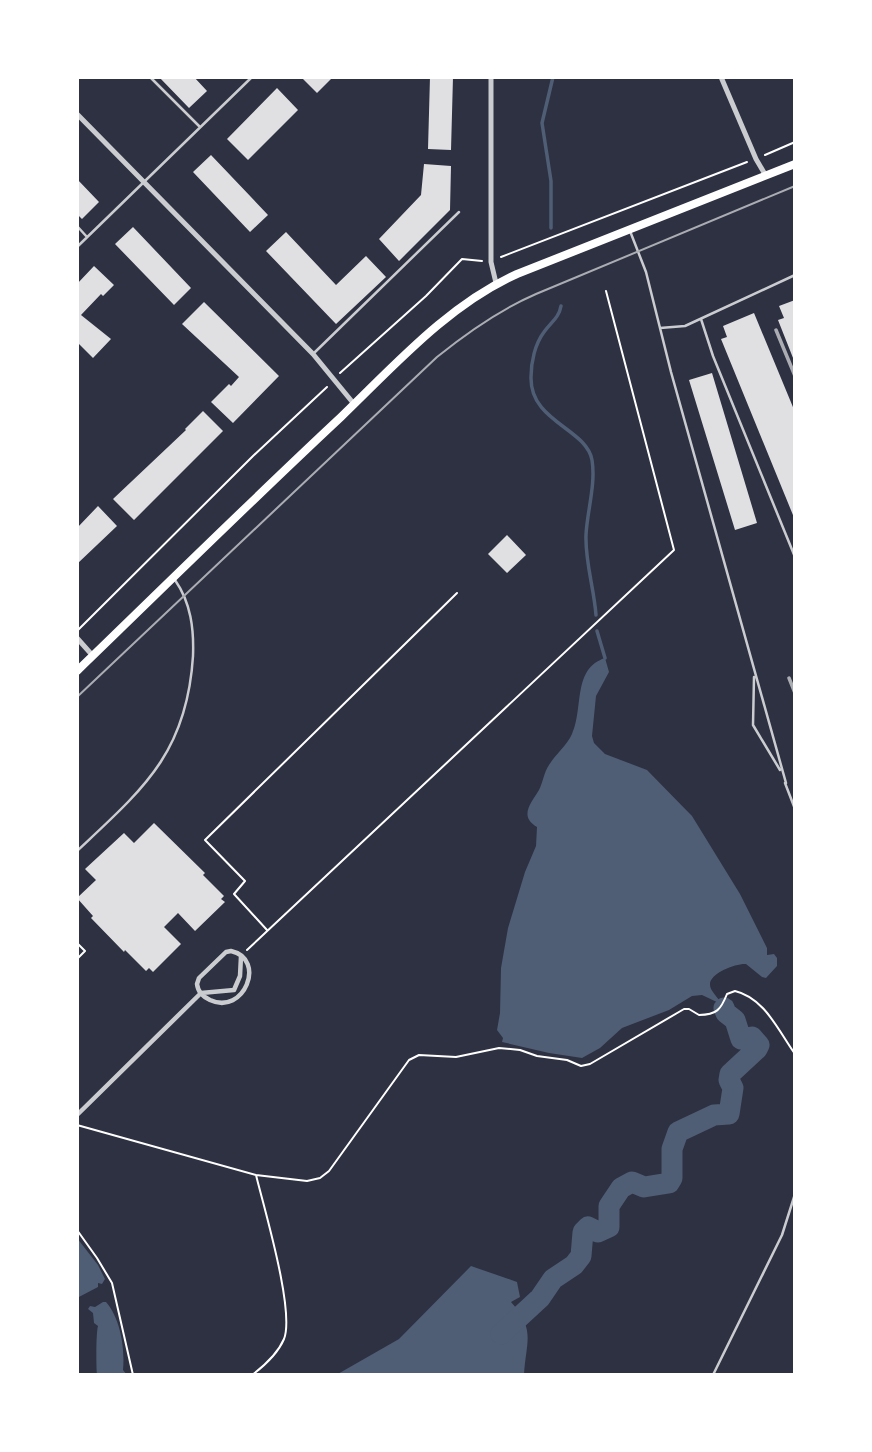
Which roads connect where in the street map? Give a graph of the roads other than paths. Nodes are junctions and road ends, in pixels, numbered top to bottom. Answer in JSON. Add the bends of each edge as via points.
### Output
{"nodes":[{"id":1,"x":150,"y":77,"type":"edge"},
{"id":2,"x":253,"y":77,"type":"edge"},
{"id":3,"x":491,"y":77,"type":"edge"},
{"id":4,"x":721,"y":77,"type":"edge"},
{"id":5,"x":77,"y":114,"type":"edge"},
{"id":6,"x":200,"y":128,"type":"junction"},
{"id":7,"x":795,"y":164,"type":"edge"},
{"id":8,"x":766,"y":176,"type":"junction"},
{"id":9,"x":143,"y":183,"type":"junction"},
{"id":10,"x":459,"y":212,"type":"dead end"},
{"id":11,"x":77,"y":226,"type":"edge"},
{"id":12,"x":630,"y":230,"type":"junction"},
{"id":13,"x":87,"y":237,"type":"junction"},
{"id":14,"x":77,"y":247,"type":"edge"},
{"id":15,"x":795,"y":275,"type":"edge"},
{"id":16,"x":496,"y":283,"type":"junction"},
{"id":17,"x":701,"y":319,"type":"junction"},
{"id":18,"x":660,"y":328,"type":"junction"},
{"id":19,"x":313,"y":354,"type":"junction"},
{"id":20,"x":354,"y":404,"type":"junction"},
{"id":21,"x":795,"y":558,"type":"edge"},
{"id":22,"x":174,"y":578,"type":"junction"},
{"id":23,"x":77,"y":638,"type":"edge"},
{"id":24,"x":93,"y":656,"type":"junction"},
{"id":25,"x":752,"y":666,"type":"junction"},
{"id":26,"x":77,"y":671,"type":"edge"},
{"id":27,"x":786,"y":783,"type":"junction"},
{"id":28,"x":795,"y":809,"type":"edge"},
{"id":29,"x":77,"y":851,"type":"edge"},
{"id":30,"x":241,"y":956,"type":"junction"},
{"id":31,"x":201,"y":993,"type":"junction"},
{"id":32,"x":77,"y":1115,"type":"edge"},
{"id":33,"x":795,"y":1194,"type":"edge"},
{"id":34,"x":713,"y":1375,"type":"edge"}],
"edges":[{"from":1,"to":6,"type":"lane"},
{"from":2,"to":6,"type":"lane"},
{"from":3,"to":16,"type":"street","via":[[491,261]]},
{"from":4,"to":8,"type":"street"},
{"from":5,"to":9,"type":"street"},
{"from":6,"to":9,"type":"lane"},
{"from":7,"to":8,"type":"main road"},
{"from":8,"to":12,"type":"main road"},
{"from":9,"to":13,"type":"lane"},
{"from":9,"to":19,"type":"street"},
{"from":10,"to":19,"type":"lane"},
{"from":11,"to":13,"type":"lane"},
{"from":12,"to":16,"type":"main road"},
{"from":12,"to":18,"type":"lane"},
{"from":13,"to":14,"type":"lane"},
{"from":15,"to":17,"type":"lane"},
{"from":16,"to":20,"type":"main road","via":[[442,322]]},
{"from":17,"to":18,"type":"lane"},
{"from":17,"to":21,"type":"lane"},
{"from":18,"to":25,"type":"lane"},
{"from":19,"to":20,"type":"street"},
{"from":20,"to":22,"type":"main road"},
{"from":22,"to":24,"type":"main road"},
{"from":22,"to":29,"type":"lane","via":[[188,605],[193,646],[177,733],[142,789]]},
{"from":23,"to":24,"type":"street"},
{"from":24,"to":26,"type":"main road"},
{"from":25,"to":27,"type":"lane"},
{"from":25,"to":27,"type":"lane","via":[[753,725]]},
{"from":27,"to":28,"type":"lane"},
{"from":30,"to":31,"type":"street","via":[[234,990]]},
{"from":30,"to":31,"type":"street","via":[[226,951],[198,978]]},
{"from":30,"to":31,"type":"street","via":[[249,970],[241,996],[223,1003]]},
{"from":31,"to":32,"type":"street"},
{"from":33,"to":34,"type":"lane","via":[[782,1235]]}]}
